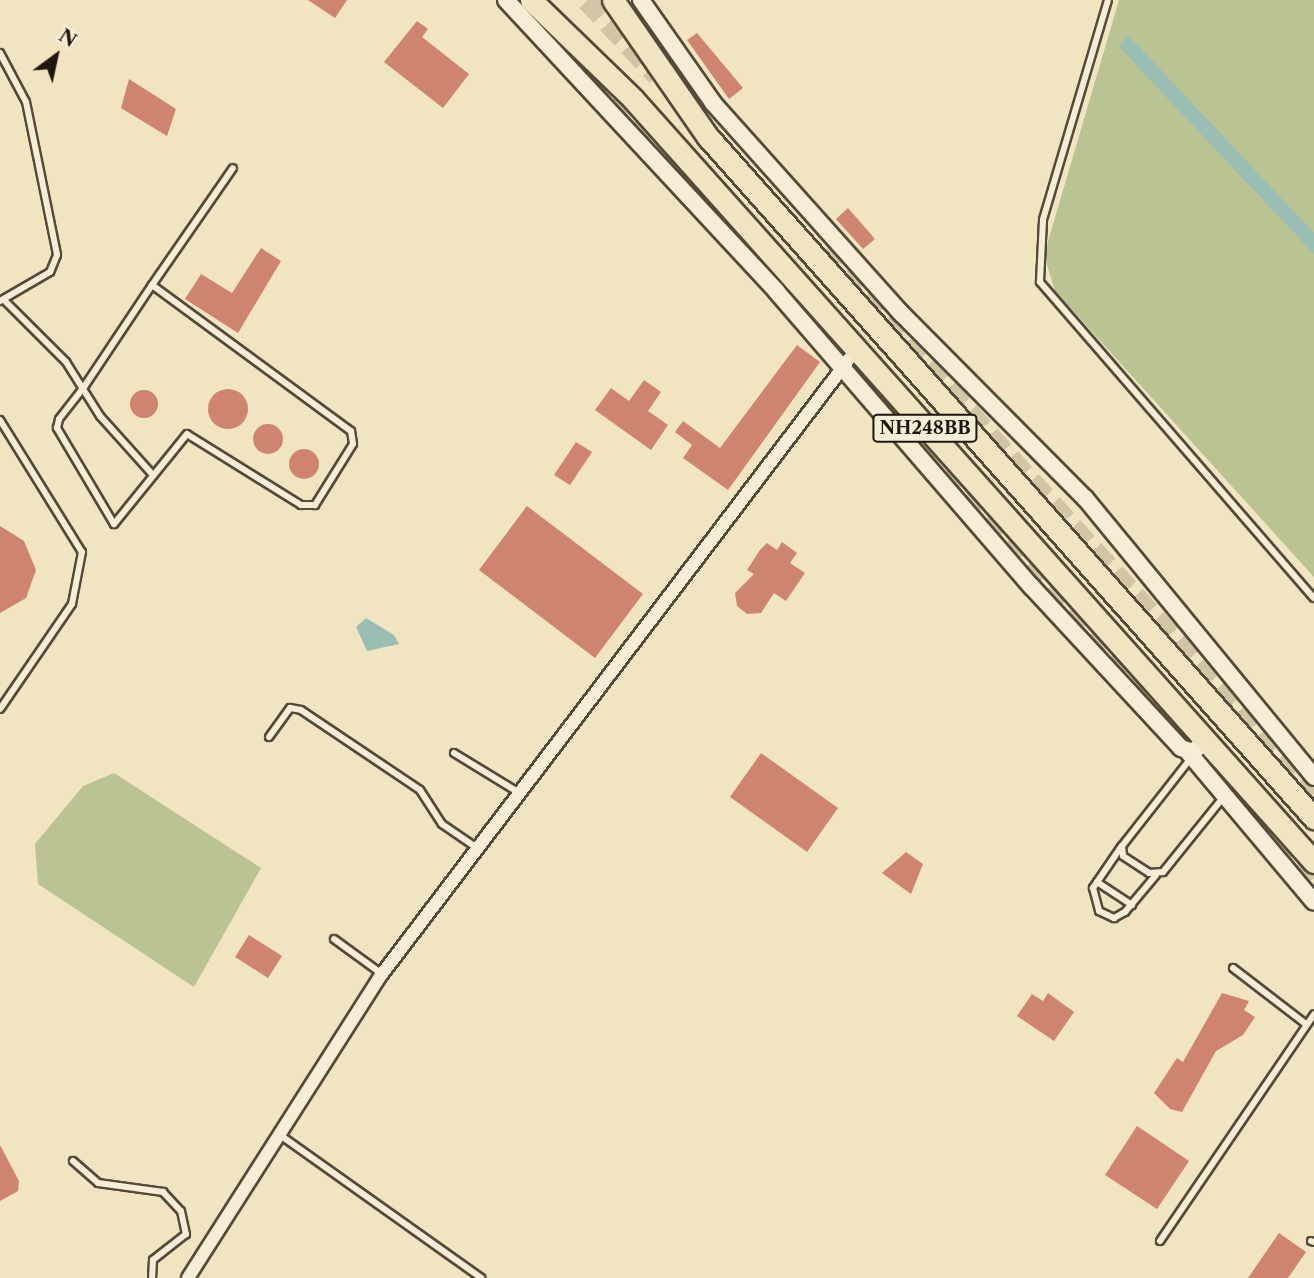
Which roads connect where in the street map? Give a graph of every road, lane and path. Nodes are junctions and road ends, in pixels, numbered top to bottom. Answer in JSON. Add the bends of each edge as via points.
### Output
{"nodes":[{"id":1,"x":506,"y":0,"type":"edge"},
{"id":2,"x":531,"y":0,"type":"edge"},
{"id":3,"x":641,"y":0,"type":"edge"},
{"id":4,"x":1108,"y":0,"type":"edge"},
{"id":5,"x":615,"y":3,"type":"edge"},
{"id":6,"x":0,"y":53,"type":"edge"},
{"id":7,"x":233,"y":168,"type":"dead end"},
{"id":8,"x":152,"y":285,"type":"junction"},
{"id":9,"x":2,"y":300,"type":"edge"},
{"id":10,"x":849,"y":358,"type":"junction"},
{"id":11,"x":82,"y":390,"type":"junction"},
{"id":12,"x":0,"y":421,"type":"edge"},
{"id":13,"x":153,"y":475,"type":"junction"},
{"id":14,"x":1314,"y":598,"type":"edge"},
{"id":15,"x":0,"y":709,"type":"edge"},
{"id":16,"x":269,"y":737,"type":"dead end"},
{"id":17,"x":1196,"y":750,"type":"junction"},
{"id":18,"x":454,"y":753,"type":"dead end"},
{"id":19,"x":1314,"y":777,"type":"edge"},
{"id":20,"x":518,"y":793,"type":"junction"},
{"id":21,"x":1222,"y":799,"type":"junction"},
{"id":22,"x":1314,"y":818,"type":"edge"},
{"id":23,"x":1122,"y":846,"type":"junction"},
{"id":24,"x":479,"y":849,"type":"junction"},
{"id":25,"x":1314,"y":862,"type":"edge"},
{"id":26,"x":1156,"y":875,"type":"junction"},
{"id":27,"x":1097,"y":882,"type":"junction"},
{"id":28,"x":1314,"y":902,"type":"edge"},
{"id":29,"x":1132,"y":905,"type":"junction"},
{"id":30,"x":334,"y":939,"type":"dead end"},
{"id":31,"x":1233,"y":968,"type":"dead end"},
{"id":32,"x":382,"y":974,"type":"junction"},
{"id":33,"x":1314,"y":1014,"type":"edge"},
{"id":34,"x":1306,"y":1024,"type":"junction"},
{"id":35,"x":278,"y":1134,"type":"junction"},
{"id":36,"x":73,"y":1161,"type":"dead end"},
{"id":37,"x":1160,"y":1241,"type":"dead end"},
{"id":38,"x":152,"y":1278,"type":"edge"},
{"id":39,"x":188,"y":1278,"type":"edge"},
{"id":40,"x":481,"y":1278,"type":"edge"}],
"edges":[{"from":1,"to":10,"type":"street"},
{"from":2,"to":10,"type":"highway","number":"NH248BB","via":[[633,99]]},
{"from":3,"to":19,"type":"street","via":[[713,103],[901,313],[1079,490]]},
{"from":4,"to":14,"type":"lane","via":[[1043,220],[1040,282]]},
{"from":5,"to":22,"type":"highway","number":"NH248BB","via":[[708,137]]},
{"from":6,"to":9,"type":"lane","via":[[26,102],[57,255],[50,272]]},
{"from":7,"to":8,"type":"lane"},
{"from":8,"to":11,"type":"lane"},
{"from":8,"to":13,"type":"lane","via":[[354,438],[320,499],[309,507],[187,434]]},
{"from":9,"to":11,"type":"lane","via":[[58,353]]},
{"from":10,"to":17,"type":"highway","number":"NH248BB"},
{"from":10,"to":20,"type":"street"},
{"from":11,"to":13,"type":"lane"},
{"from":11,"to":13,"type":"lane","via":[[57,428],[108,522],[118,523]]},
{"from":12,"to":15,"type":"lane","via":[[82,552],[72,604]]},
{"from":16,"to":24,"type":"lane","via":[[286,712],[301,710],[420,790],[442,824]]},
{"from":17,"to":21,"type":"street"},
{"from":17,"to":23,"type":"lane"},
{"from":17,"to":25,"type":"highway","number":"NH248BB"},
{"from":18,"to":20,"type":"lane"},
{"from":20,"to":24,"type":"street"},
{"from":21,"to":26,"type":"lane"},
{"from":21,"to":28,"type":"street"},
{"from":23,"to":26,"type":"lane","via":[[1127,859]]},
{"from":23,"to":27,"type":"lane"},
{"from":24,"to":32,"type":"street"},
{"from":26,"to":29,"type":"lane"},
{"from":27,"to":29,"type":"lane"},
{"from":27,"to":29,"type":"lane","via":[[1092,899],[1098,911],[1114,918]]},
{"from":30,"to":32,"type":"lane"},
{"from":31,"to":34,"type":"lane"},
{"from":32,"to":35,"type":"street"},
{"from":33,"to":34,"type":"lane"},
{"from":34,"to":37,"type":"lane"},
{"from":35,"to":39,"type":"street"},
{"from":35,"to":40,"type":"lane"},
{"from":36,"to":38,"type":"lane","via":[[98,1183],[163,1192],[181,1211],[186,1234],[153,1260]]}]}
